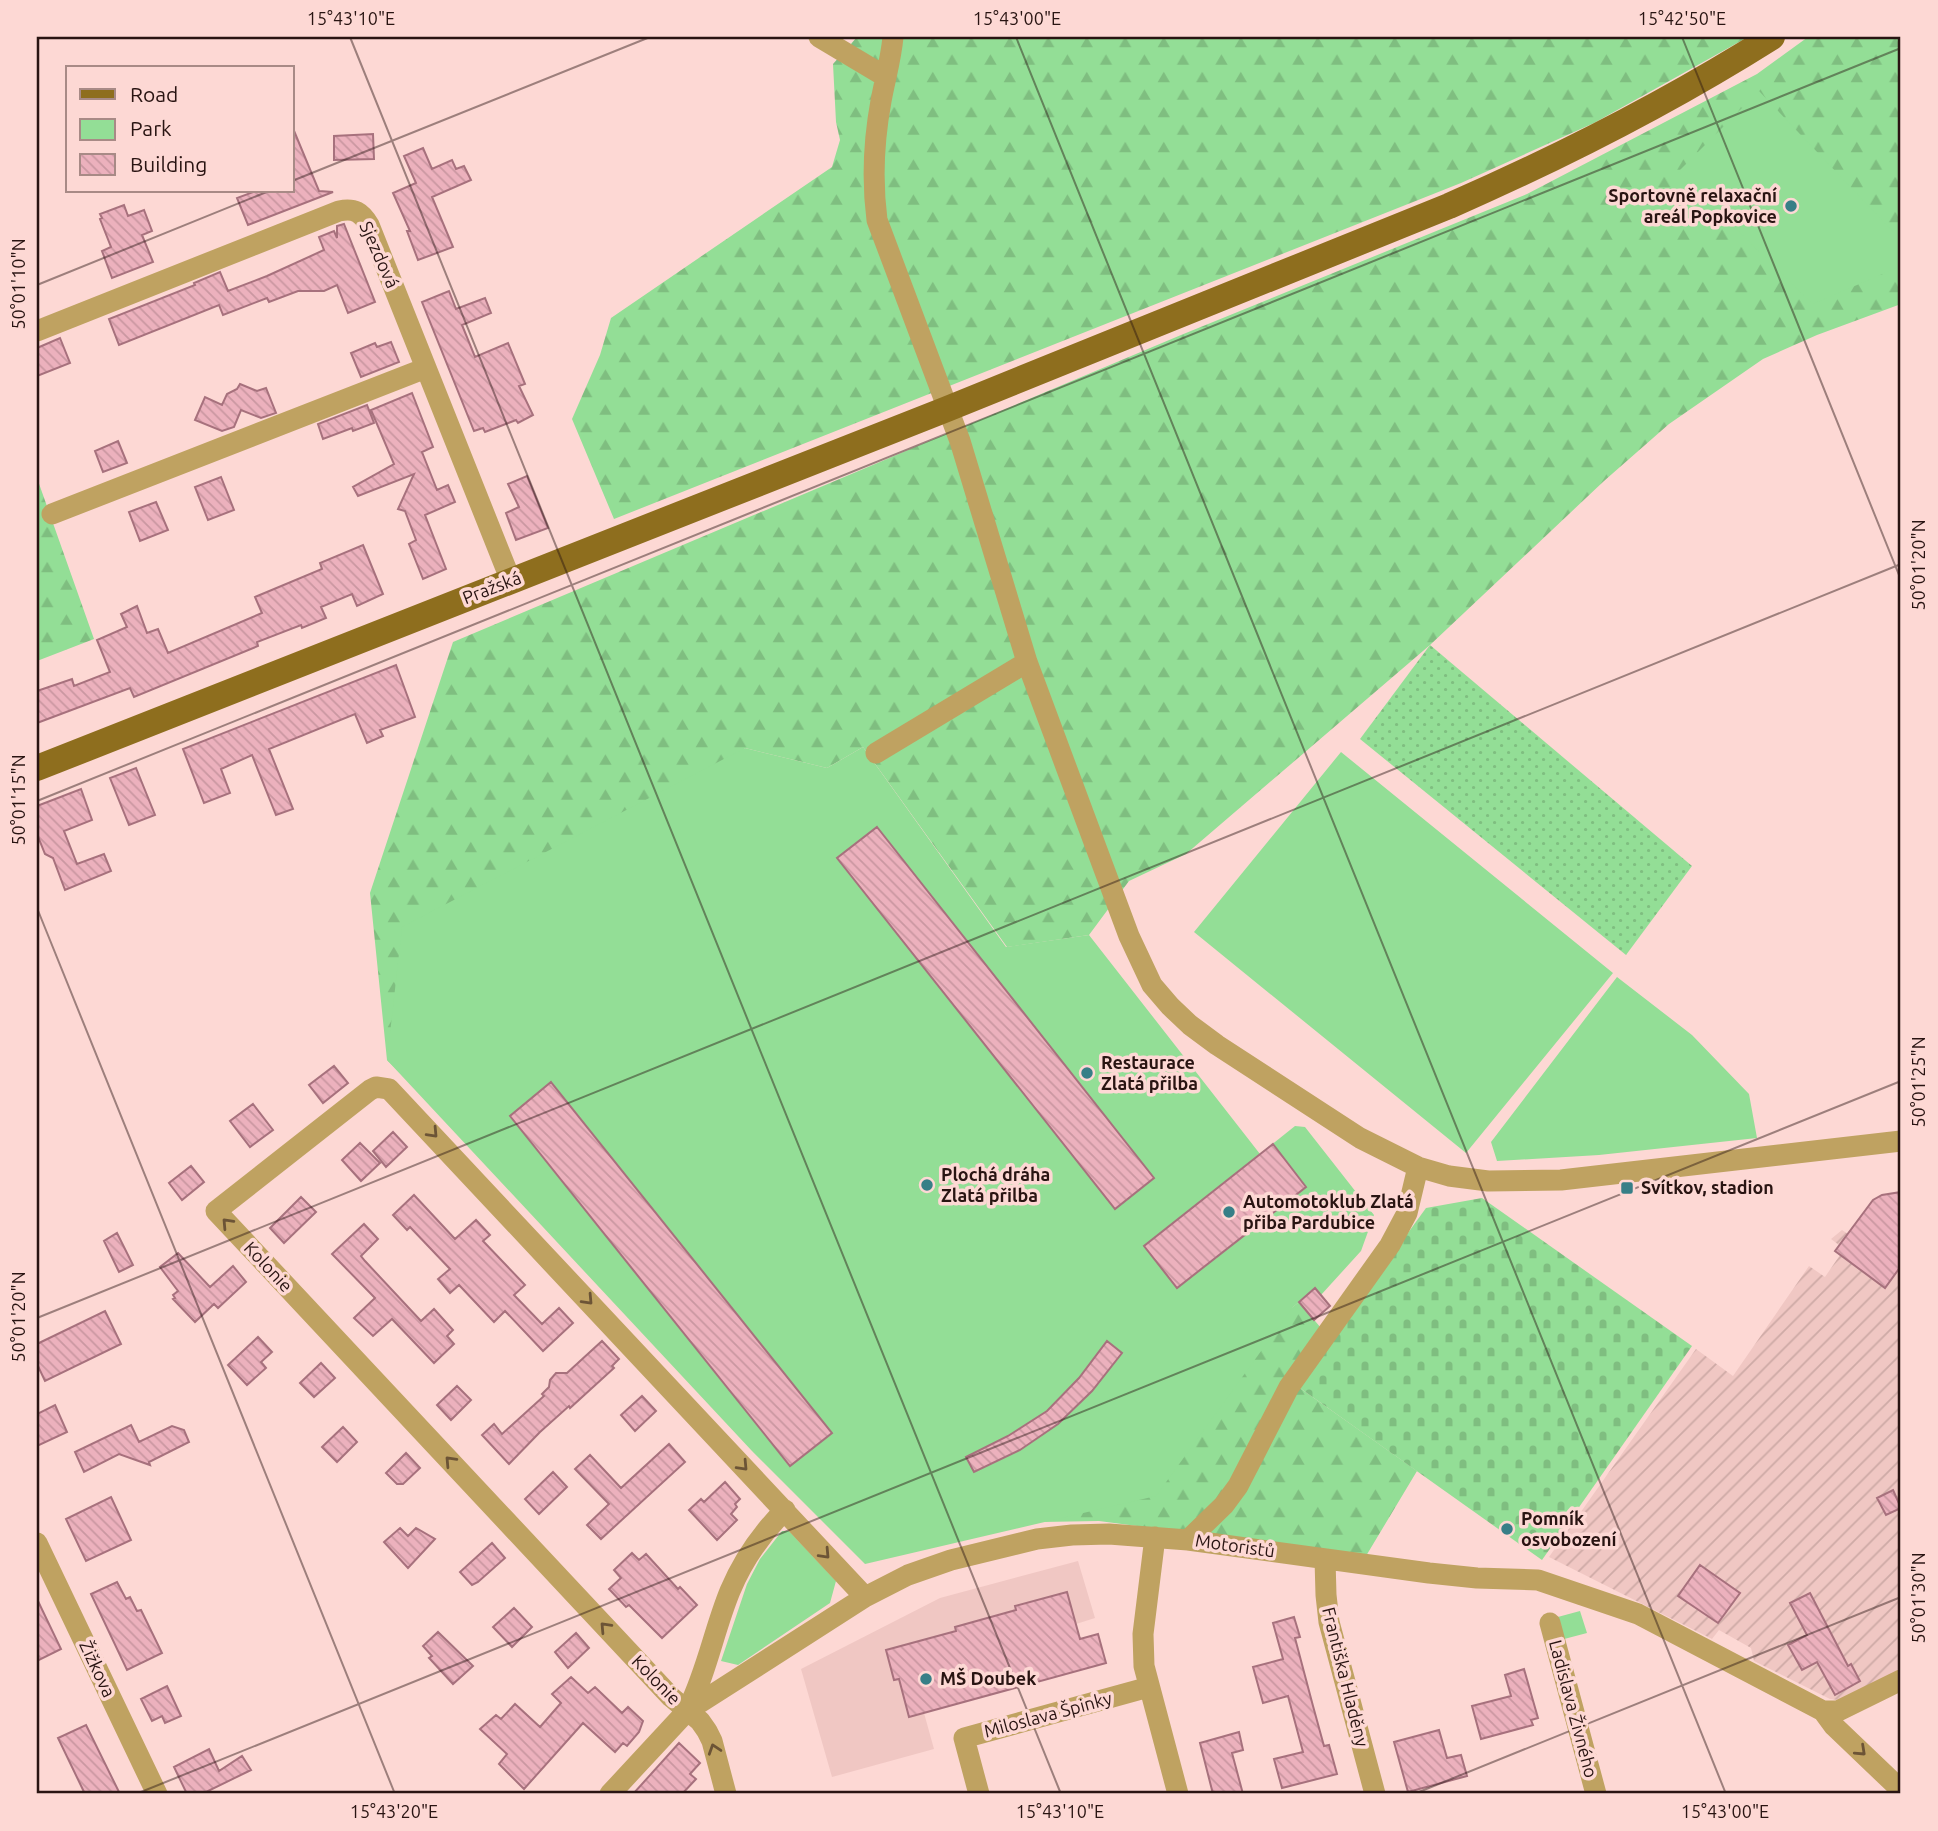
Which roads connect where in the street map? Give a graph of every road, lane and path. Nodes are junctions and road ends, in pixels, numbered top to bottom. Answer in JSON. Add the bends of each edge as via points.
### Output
{"nodes":[{"id":1,"x":819,"y":37,"type":"edge"},
{"id":2,"x":893,"y":37,"type":"edge"},
{"id":3,"x":1772,"y":37,"type":"edge"},
{"id":4,"x":886,"y":77,"type":"junction"},
{"id":5,"x":37,"y":331,"type":"edge"},
{"id":6,"x":426,"y":368,"type":"junction"},
{"id":7,"x":947,"y":409,"type":"junction"},
{"id":8,"x":52,"y":514,"type":"dead end"},
{"id":9,"x":511,"y":581,"type":"junction"},
{"id":10,"x":1027,"y":662,"type":"junction"},
{"id":11,"x":876,"y":753,"type":"dead end"},
{"id":12,"x":37,"y":768,"type":"edge"},
{"id":13,"x":1901,"y":1141,"type":"edge"},
{"id":14,"x":1418,"y":1167,"type":"junction"},
{"id":15,"x":785,"y":1510,"type":"junction"},
{"id":16,"x":1155,"y":1537,"type":"junction"},
{"id":17,"x":1188,"y":1540,"type":"junction"},
{"id":18,"x":37,"y":1543,"type":"edge"},
{"id":19,"x":1325,"y":1559,"type":"junction"},
{"id":20,"x":865,"y":1597,"type":"junction"},
{"id":21,"x":1550,"y":1623,"type":"dead end"},
{"id":22,"x":1901,"y":1680,"type":"edge"},
{"id":23,"x":1149,"y":1687,"type":"junction"},
{"id":24,"x":687,"y":1711,"type":"junction"},
{"id":25,"x":1823,"y":1711,"type":"junction"},
{"id":26,"x":1901,"y":1790,"type":"edge"},
{"id":27,"x":156,"y":1794,"type":"edge"},
{"id":28,"x":610,"y":1794,"type":"edge"},
{"id":29,"x":726,"y":1794,"type":"edge"},
{"id":30,"x":979,"y":1794,"type":"edge"},
{"id":31,"x":1178,"y":1794,"type":"edge"},
{"id":32,"x":1375,"y":1794,"type":"edge"},
{"id":33,"x":1596,"y":1794,"type":"edge"}],
"edges":[{"from":1,"to":4,"type":"street"},
{"from":2,"to":4,"type":"street"},
{"from":3,"to":7,"type":"main road","name":"Pražská","via":[[1654,108],[1521,175]]},
{"from":4,"to":7,"type":"street","via":[[875,159],[877,220]]},
{"from":5,"to":6,"type":"street","name":"Sjezdová","via":[[350,209],[369,225]]},
{"from":6,"to":8,"type":"street"},
{"from":6,"to":9,"type":"street","name":"Sjezdová"},
{"from":7,"to":9,"type":"main road","name":"Pražská"},
{"from":7,"to":10,"type":"street"},
{"from":9,"to":12,"type":"main road","name":"Pražská"},
{"from":10,"to":11,"type":"street"},
{"from":10,"to":14,"type":"street","via":[[1129,936],[1152,985],[1190,1025],[1217,1045],[1360,1138]]},
{"from":13,"to":14,"type":"street","via":[[1561,1180],[1488,1181]]},
{"from":14,"to":17,"type":"street","via":[[1407,1213],[1390,1245],[1289,1387],[1238,1486]]},
{"from":15,"to":20,"type":"street","one_way":true},
{"from":15,"to":24,"type":"street","name":"Kolonie","via":[[757,1540],[740,1568]]},
{"from":24,"to":15,"type":"street","name":"Kolonie","one_way":true,"via":[[216,1211],[370,1090],[389,1089]]},
{"from":16,"to":17,"type":"street","name":"Motoristů"},
{"from":16,"to":20,"type":"street","name":"Motoristů","via":[[1108,1534],[1037,1539],[951,1560]]},
{"from":16,"to":23,"type":"street","via":[[1143,1651]]},
{"from":17,"to":19,"type":"street","name":"Motoristů"},
{"from":18,"to":27,"type":"street","name":"Žižkova"},
{"from":19,"to":25,"type":"street","name":"Motoristů","via":[[1477,1578],[1538,1580],[1638,1614]]},
{"from":19,"to":32,"type":"street","name":"Františka Hladěny","via":[[1329,1622]]},
{"from":20,"to":24,"type":"street","name":"Motoristů"},
{"from":21,"to":33,"type":"street","name":"Ladislava Živného"},
{"from":22,"to":25,"type":"street","via":[[1839,1711]]},
{"from":23,"to":30,"type":"street","name":"Miloslava Špinky","via":[[964,1738]]},
{"from":23,"to":31,"type":"street"},
{"from":24,"to":28,"type":"street","name":"Motoristů"},
{"from":29,"to":24,"type":"street","one_way":true,"via":[[712,1741],[700,1721]]},
{"from":25,"to":26,"type":"street","one_way":true}]}
